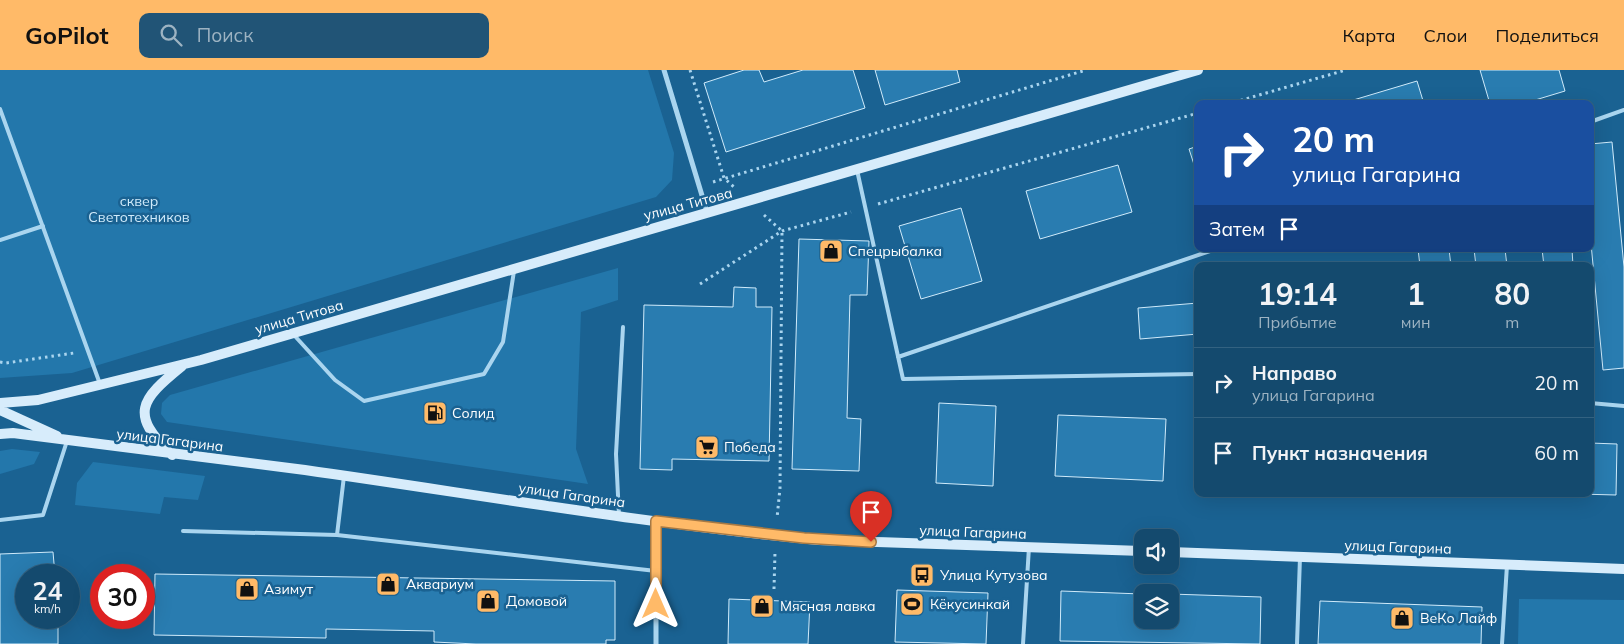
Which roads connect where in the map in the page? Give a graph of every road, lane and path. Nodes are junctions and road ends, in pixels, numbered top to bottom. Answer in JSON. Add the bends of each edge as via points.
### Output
{"nodes":[{"id":1,"x":664,"y":70,"type":"edge"},
{"id":2,"x":690,"y":70,"type":"edge"},
{"id":3,"x":1086,"y":70,"type":"edge"},
{"id":4,"x":1198,"y":70,"type":"edge"},
{"id":5,"x":1346,"y":70,"type":"edge"},
{"id":6,"x":1242,"y":100,"type":"edge"},
{"id":7,"x":0,"y":110,"type":"edge"},
{"id":8,"x":1624,"y":110,"type":"edge"},
{"id":9,"x":1194,"y":114,"type":"edge"},
{"id":10,"x":1594,"y":121,"type":"edge"},
{"id":11,"x":857,"y":170,"type":"junction"},
{"id":12,"x":724,"y":178,"type":"junction"},
{"id":13,"x":698,"y":186,"type":"junction"},
{"id":14,"x":865,"y":208,"type":"junction"},
{"id":15,"x":707,"y":212,"type":"junction"},
{"id":16,"x":43,"y":226,"type":"junction"},
{"id":17,"x":782,"y":232,"type":"junction"},
{"id":18,"x":0,"y":240,"type":"edge"},
{"id":19,"x":1207,"y":252,"type":"edge"},
{"id":20,"x":514,"y":268,"type":"junction"},
{"id":21,"x":700,"y":284,"type":"dead end"},
{"id":22,"x":623,"y":327,"type":"dead end"},
{"id":23,"x":292,"y":333,"type":"junction"},
{"id":24,"x":89,"y":351,"type":"junction"},
{"id":25,"x":898,"y":357,"type":"junction"},
{"id":26,"x":0,"y":362,"type":"edge"},
{"id":27,"x":185,"y":364,"type":"junction"},
{"id":28,"x":1194,"y":374,"type":"edge"},
{"id":29,"x":100,"y":384,"type":"junction"},
{"id":30,"x":0,"y":403,"type":"edge"},
{"id":31,"x":1594,"y":403,"type":"edge"},
{"id":32,"x":1624,"y":406,"type":"edge"},
{"id":33,"x":0,"y":410,"type":"edge"},
{"id":34,"x":0,"y":434,"type":"edge"},
{"id":35,"x":67,"y":440,"type":"junction"},
{"id":36,"x":172,"y":455,"type":"junction"},
{"id":37,"x":344,"y":476,"type":"junction"},
{"id":38,"x":619,"y":516,"type":"junction"},
{"id":39,"x":0,"y":520,"type":"edge"},
{"id":40,"x":656,"y":521,"type":"junction"},
{"id":41,"x":183,"y":531,"type":"dead end"},
{"id":42,"x":337,"y":535,"type":"junction"},
{"id":43,"x":776,"y":536,"type":"junction"},
{"id":44,"x":1029,"y":547,"type":"junction"},
{"id":45,"x":1134,"y":552,"type":"edge"},
{"id":46,"x":1179,"y":552,"type":"edge"},
{"id":47,"x":1300,"y":557,"type":"junction"},
{"id":48,"x":1507,"y":565,"type":"junction"},
{"id":49,"x":1624,"y":569,"type":"edge"},
{"id":50,"x":656,"y":571,"type":"junction"},
{"id":51,"x":774,"y":590,"type":"dead end"},
{"id":52,"x":656,"y":644,"type":"edge"},
{"id":53,"x":1022,"y":644,"type":"edge"},
{"id":54,"x":1297,"y":644,"type":"edge"},
{"id":55,"x":1502,"y":644,"type":"edge"}],
"edges":[{"from":1,"to":13,"type":"street"},
{"from":2,"to":12,"type":"path"},
{"from":3,"to":12,"type":"path"},
{"from":4,"to":11,"type":"main road","name":"улица Титова"},
{"from":5,"to":6,"type":"path"},
{"from":7,"to":16,"type":"lane"},
{"from":8,"to":10,"type":"lane"},
{"from":9,"to":14,"type":"path"},
{"from":11,"to":14,"type":"lane"},
{"from":11,"to":15,"type":"main road","name":"улица Титова"},
{"from":12,"to":13,"type":"path"},
{"from":13,"to":15,"type":"street"},
{"from":14,"to":17,"type":"path"},
{"from":14,"to":25,"type":"lane"},
{"from":15,"to":20,"type":"main road","name":"улица Титова"},
{"from":16,"to":18,"type":"lane"},
{"from":16,"to":24,"type":"lane"},
{"from":17,"to":21,"type":"path"},
{"from":17,"to":43,"type":"path","via":[[780,488]]},
{"from":19,"to":25,"type":"lane"},
{"from":20,"to":23,"type":"main road","name":"улица Титова"},
{"from":20,"to":23,"type":"lane","via":[[503,342],[484,374],[364,400],[335,380]]},
{"from":22,"to":38,"type":"lane","via":[[616,454]]},
{"from":23,"to":27,"type":"main road","name":"улица Титова"},
{"from":24,"to":26,"type":"path"},
{"from":24,"to":29,"type":"lane"},
{"from":25,"to":28,"type":"lane","via":[[903,379]]},
{"from":27,"to":29,"type":"main road","name":"улица Титова"},
{"from":27,"to":36,"type":"main road","name":"улица Титова","via":[[148,398],[143,417],[152,436]]},
{"from":29,"to":30,"type":"main road","name":"улица Титова","via":[[38,400]]},
{"from":31,"to":32,"type":"lane"},
{"from":33,"to":35,"type":"main road"},
{"from":34,"to":35,"type":"main road","name":"улица Гагарина"},
{"from":35,"to":36,"type":"main road","name":"улица Гагарина"},
{"from":35,"to":39,"type":"lane","via":[[43,515]]},
{"from":36,"to":37,"type":"main road","name":"улица Гагарина"},
{"from":37,"to":38,"type":"main road","name":"улица Гагарина"},
{"from":37,"to":42,"type":"lane"},
{"from":38,"to":40,"type":"main road","name":"улица Гагарина"},
{"from":40,"to":43,"type":"main road","name":"улица Гагарина"},
{"from":40,"to":50,"type":"street"},
{"from":41,"to":42,"type":"lane"},
{"from":42,"to":50,"type":"lane"},
{"from":43,"to":44,"type":"main road","name":"улица Гагарина"},
{"from":43,"to":51,"type":"path"},
{"from":44,"to":45,"type":"main road","name":"улица Гагарина"},
{"from":44,"to":53,"type":"lane"},
{"from":46,"to":47,"type":"main road","name":"улица Гагарина"},
{"from":47,"to":48,"type":"main road","name":"улица Гагарина"},
{"from":47,"to":54,"type":"lane"},
{"from":48,"to":49,"type":"main road","name":"улица Гагарина"},
{"from":48,"to":55,"type":"lane"},
{"from":50,"to":52,"type":"street"}]}
